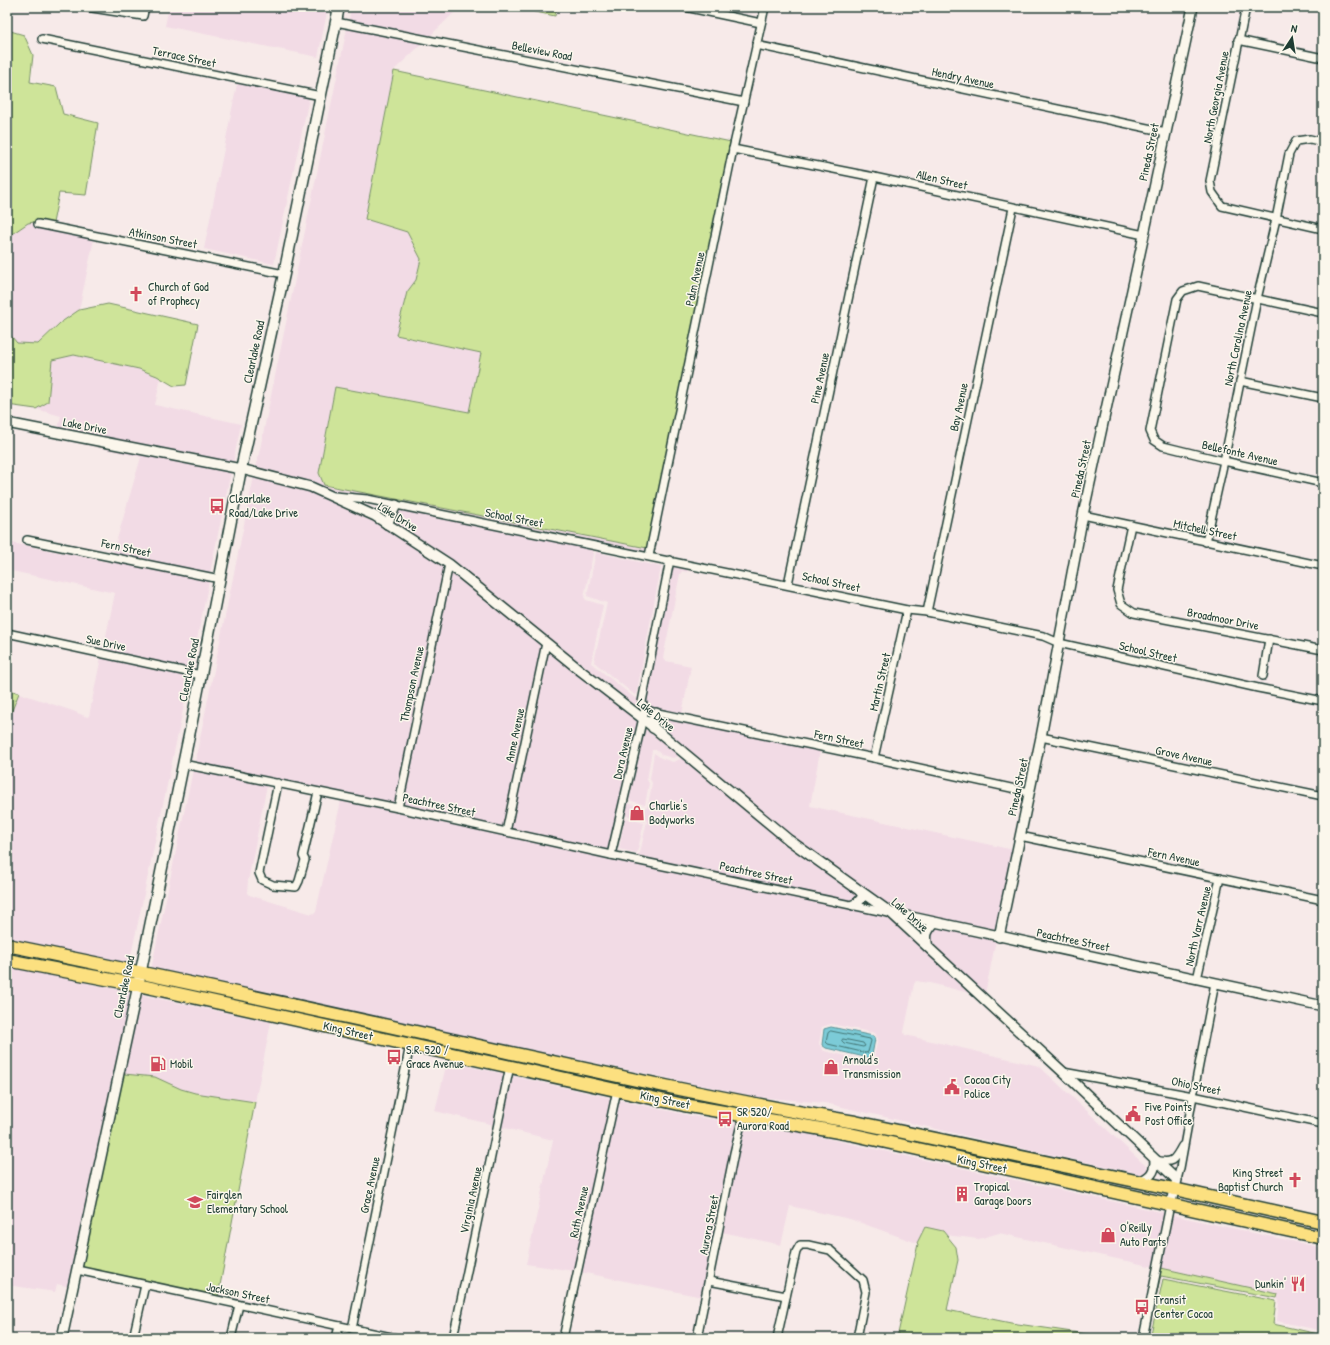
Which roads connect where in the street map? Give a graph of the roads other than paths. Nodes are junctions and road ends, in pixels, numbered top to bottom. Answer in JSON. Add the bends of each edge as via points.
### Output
{"nodes":[{"id":1,"x":86,"y":7,"type":"edge"},
{"id":2,"x":145,"y":7,"type":"edge"},
{"id":3,"x":340,"y":7,"type":"edge"},
{"id":4,"x":686,"y":7,"type":"edge"},
{"id":5,"x":765,"y":7,"type":"edge"},
{"id":6,"x":1193,"y":7,"type":"edge"},
{"id":7,"x":1246,"y":7,"type":"edge"},
{"id":8,"x":336,"y":22,"type":"junction"},
{"id":9,"x":761,"y":23,"type":"junction"},
{"id":10,"x":42,"y":39,"type":"dead end"},
{"id":11,"x":1238,"y":40,"type":"junction"},
{"id":12,"x":756,"y":45,"type":"junction"},
{"id":13,"x":1323,"y":58,"type":"edge"},
{"id":14,"x":321,"y":96,"type":"junction"},
{"id":15,"x":744,"y":102,"type":"junction"},
{"id":16,"x":1166,"y":132,"type":"junction"},
{"id":17,"x":1323,"y":142,"type":"edge"},
{"id":18,"x":734,"y":149,"type":"junction"},
{"id":19,"x":874,"y":177,"type":"junction"},
{"id":20,"x":1013,"y":208,"type":"junction"},
{"id":21,"x":1276,"y":219,"type":"junction"},
{"id":22,"x":38,"y":224,"type":"dead end"},
{"id":23,"x":1323,"y":229,"type":"edge"},
{"id":24,"x":1144,"y":235,"type":"junction"},
{"id":25,"x":284,"y":274,"type":"junction"},
{"id":26,"x":1257,"y":299,"type":"junction"},
{"id":27,"x":1323,"y":313,"type":"edge"},
{"id":28,"x":1240,"y":381,"type":"junction"},
{"id":29,"x":1323,"y":398,"type":"edge"},
{"id":30,"x":7,"y":423,"type":"edge"},
{"id":31,"x":1224,"y":461,"type":"junction"},
{"id":32,"x":242,"y":469,"type":"junction"},
{"id":33,"x":1323,"y":483,"type":"edge"},
{"id":34,"x":333,"y":496,"type":"junction"},
{"id":35,"x":396,"y":505,"type":"junction"},
{"id":36,"x":1083,"y":515,"type":"junction"},
{"id":37,"x":387,"y":524,"type":"junction"},
{"id":38,"x":1130,"y":526,"type":"junction"},
{"id":39,"x":27,"y":540,"type":"dead end"},
{"id":40,"x":1206,"y":542,"type":"junction"},
{"id":41,"x":648,"y":556,"type":"junction"},
{"id":42,"x":670,"y":560,"type":"junction"},
{"id":43,"x":449,"y":564,"type":"junction"},
{"id":44,"x":1323,"y":566,"type":"edge"},
{"id":45,"x":220,"y":579,"type":"junction"},
{"id":46,"x":788,"y":584,"type":"junction"},
{"id":47,"x":907,"y":610,"type":"junction"},
{"id":48,"x":927,"y":612,"type":"junction"},
{"id":49,"x":7,"y":633,"type":"edge"},
{"id":50,"x":1270,"y":639,"type":"junction"},
{"id":51,"x":546,"y":643,"type":"junction"},
{"id":52,"x":1060,"y":643,"type":"junction"},
{"id":53,"x":1323,"y":650,"type":"edge"},
{"id":54,"x":201,"y":675,"type":"junction"},
{"id":55,"x":1263,"y":676,"type":"dead end"},
{"id":56,"x":1323,"y":701,"type":"edge"},
{"id":57,"x":644,"y":709,"type":"junction"},
{"id":58,"x":656,"y":712,"type":"junction"},
{"id":59,"x":642,"y":718,"type":"junction"},
{"id":60,"x":653,"y":728,"type":"junction"},
{"id":61,"x":1041,"y":737,"type":"junction"},
{"id":62,"x":874,"y":758,"type":"junction"},
{"id":63,"x":183,"y":764,"type":"junction"},
{"id":64,"x":278,"y":783,"type":"junction"},
{"id":65,"x":318,"y":792,"type":"junction"},
{"id":66,"x":1029,"y":792,"type":"junction"},
{"id":67,"x":1323,"y":796,"type":"edge"},
{"id":68,"x":398,"y":808,"type":"junction"},
{"id":69,"x":506,"y":832,"type":"junction"},
{"id":70,"x":1020,"y":836,"type":"junction"},
{"id":71,"x":611,"y":855,"type":"junction"},
{"id":72,"x":1220,"y":878,"type":"junction"},
{"id":73,"x":860,"y":891,"type":"junction"},
{"id":74,"x":1323,"y":900,"type":"edge"},
{"id":75,"x":853,"y":905,"type":"junction"},
{"id":76,"x":891,"y":913,"type":"junction"},
{"id":77,"x":934,"y":923,"type":"junction"},
{"id":78,"x":999,"y":937,"type":"junction"},
{"id":79,"x":7,"y":946,"type":"edge"},
{"id":80,"x":928,"y":947,"type":"junction"},
{"id":81,"x":7,"y":960,"type":"edge"},
{"id":82,"x":140,"y":972,"type":"junction"},
{"id":83,"x":1197,"y":979,"type":"junction"},
{"id":84,"x":1215,"y":983,"type":"junction"},
{"id":85,"x":138,"y":985,"type":"junction"},
{"id":86,"x":1323,"y":1006,"type":"edge"},
{"id":87,"x":388,"y":1040,"type":"junction"},
{"id":88,"x":410,"y":1045,"type":"junction"},
{"id":89,"x":512,"y":1053,"type":"junction"},
{"id":90,"x":510,"y":1066,"type":"junction"},
{"id":91,"x":1064,"y":1072,"type":"junction"},
{"id":92,"x":631,"y":1079,"type":"junction"},
{"id":93,"x":617,"y":1090,"type":"junction"},
{"id":94,"x":1193,"y":1096,"type":"junction"},
{"id":95,"x":804,"y":1113,"type":"junction"},
{"id":96,"x":743,"y":1116,"type":"junction"},
{"id":97,"x":1323,"y":1124,"type":"edge"},
{"id":98,"x":888,"y":1129,"type":"junction"},
{"id":99,"x":823,"y":1130,"type":"junction"},
{"id":100,"x":1185,"y":1143,"type":"junction"},
{"id":101,"x":1155,"y":1160,"type":"junction"},
{"id":102,"x":1139,"y":1182,"type":"junction"},
{"id":103,"x":1175,"y":1184,"type":"junction"},
{"id":104,"x":1170,"y":1205,"type":"junction"},
{"id":105,"x":1323,"y":1222,"type":"edge"},
{"id":106,"x":1323,"y":1238,"type":"edge"},
{"id":107,"x":77,"y":1270,"type":"junction"},
{"id":108,"x":709,"y":1280,"type":"junction"},
{"id":109,"x":145,"y":1285,"type":"junction"},
{"id":110,"x":786,"y":1296,"type":"junction"},
{"id":111,"x":239,"y":1305,"type":"junction"},
{"id":112,"x":338,"y":1326,"type":"junction"},
{"id":113,"x":352,"y":1329,"type":"junction"},
{"id":114,"x":62,"y":1338,"type":"edge"},
{"id":115,"x":133,"y":1338,"type":"edge"},
{"id":116,"x":232,"y":1338,"type":"edge"},
{"id":117,"x":336,"y":1338,"type":"edge"},
{"id":118,"x":396,"y":1338,"type":"edge"},
{"id":119,"x":454,"y":1338,"type":"edge"},
{"id":120,"x":563,"y":1338,"type":"edge"},
{"id":121,"x":697,"y":1338,"type":"edge"},
{"id":122,"x":777,"y":1338,"type":"edge"},
{"id":123,"x":856,"y":1338,"type":"edge"},
{"id":124,"x":1143,"y":1338,"type":"edge"}],
"edges":[{"from":1,"to":2,"type":"street","via":[[143,16]]},
{"from":3,"to":8,"type":"main road","name":"Clearlake Road"},
{"from":4,"to":9,"type":"street"},
{"from":5,"to":9,"type":"street","name":"Palm Avenue"},
{"from":6,"to":16,"type":"street","name":"Pineda Street"},
{"from":7,"to":11,"type":"street","name":"North Georgia Avenue"},
{"from":8,"to":14,"type":"main road","name":"Clearlake Road"},
{"from":8,"to":15,"type":"street","name":"Belleview Road"},
{"from":9,"to":12,"type":"street","name":"Palm Avenue"},
{"from":10,"to":14,"type":"street","name":"Terrace Street"},
{"from":11,"to":13,"type":"street"},
{"from":11,"to":21,"type":"street","name":"North Georgia Avenue","via":[[1210,181],[1212,192],[1222,206]]},
{"from":12,"to":15,"type":"street","name":"Palm Avenue"},
{"from":12,"to":16,"type":"street","name":"Hendry Avenue"},
{"from":14,"to":25,"type":"main road","name":"Clearlake Road"},
{"from":15,"to":18,"type":"street","name":"Palm Avenue"},
{"from":16,"to":24,"type":"street","name":"Pineda Street"},
{"from":17,"to":21,"type":"street","name":"North Carolina Avenue","via":[[1310,139],[1296,141],[1289,154]]},
{"from":18,"to":19,"type":"street","name":"Allen Street"},
{"from":18,"to":41,"type":"street","name":"Palm Avenue"},
{"from":19,"to":20,"type":"street","name":"Allen Street"},
{"from":19,"to":46,"type":"street","name":"Pine Avenue"},
{"from":20,"to":24,"type":"street","name":"Allen Street"},
{"from":20,"to":48,"type":"street","name":"Bay Avenue"},
{"from":21,"to":23,"type":"street"},
{"from":21,"to":26,"type":"street","name":"North Carolina Avenue"},
{"from":22,"to":25,"type":"street","name":"Atkinson Street"},
{"from":24,"to":36,"type":"street","name":"Pineda Street"},
{"from":25,"to":32,"type":"main road","name":"Clearlake Road"},
{"from":26,"to":27,"type":"street"},
{"from":26,"to":28,"type":"street","name":"North Carolina Avenue"},
{"from":26,"to":31,"type":"street","name":"Bellefonte Avenue","via":[[1198,286],[1183,291],[1177,299],[1150,431],[1154,440],[1163,446]]},
{"from":28,"to":29,"type":"street"},
{"from":28,"to":31,"type":"street","name":"North Carolina Avenue"},
{"from":30,"to":32,"type":"street","name":"Lake Drive"},
{"from":31,"to":33,"type":"street","name":"Bellefonte Avenue"},
{"from":31,"to":40,"type":"street","name":"North Carolina Avenue"},
{"from":32,"to":34,"type":"street","name":"Lake Drive","via":[[298,483]]},
{"from":32,"to":45,"type":"main road","name":"Clearlake Road"},
{"from":34,"to":35,"type":"street","name":"School Street"},
{"from":34,"to":37,"type":"street","name":"Lake Drive"},
{"from":35,"to":37,"type":"street"},
{"from":35,"to":41,"type":"street","name":"School Street"},
{"from":36,"to":38,"type":"street","name":"Mitchell Street"},
{"from":36,"to":52,"type":"street","name":"Pineda Street"},
{"from":37,"to":43,"type":"street","name":"Lake Drive"},
{"from":38,"to":40,"type":"street","name":"Mitchell Street"},
{"from":38,"to":50,"type":"street","name":"Broadmoor Drive","via":[[1117,590],[1121,604],[1134,613]]},
{"from":39,"to":45,"type":"street","name":"Fern Street"},
{"from":40,"to":44,"type":"street","name":"Mitchell Street"},
{"from":41,"to":42,"type":"street","name":"School Street"},
{"from":42,"to":46,"type":"street","name":"School Street"},
{"from":42,"to":57,"type":"street","name":"Dora Avenue","via":[[642,702]]},
{"from":43,"to":51,"type":"street","name":"Lake Drive"},
{"from":43,"to":68,"type":"street","name":"Thompson Avenue"},
{"from":45,"to":54,"type":"main road","name":"Clearlake Road"},
{"from":46,"to":47,"type":"street","name":"School Street"},
{"from":47,"to":48,"type":"street","name":"School Street"},
{"from":47,"to":62,"type":"street","name":"Martin Street"},
{"from":48,"to":52,"type":"street","name":"School Street","via":[[1044,636]]},
{"from":49,"to":54,"type":"street","name":"Sue Drive"},
{"from":50,"to":53,"type":"street","name":"Broadmoor Drive"},
{"from":50,"to":55,"type":"street"},
{"from":51,"to":59,"type":"street","name":"Lake Drive"},
{"from":51,"to":69,"type":"street","name":"Anne Avenue"},
{"from":52,"to":56,"type":"street","name":"School Street"},
{"from":52,"to":61,"type":"street","name":"Pineda Street"},
{"from":54,"to":63,"type":"main road","name":"Clearlake Road"},
{"from":57,"to":58,"type":"street","name":"Fern Street"},
{"from":57,"to":59,"type":"street","name":"Dora Avenue"},
{"from":58,"to":60,"type":"street"},
{"from":58,"to":62,"type":"street","name":"Fern Street"},
{"from":59,"to":60,"type":"street","name":"Lake Drive"},
{"from":59,"to":71,"type":"street","name":"Dora Avenue"},
{"from":60,"to":73,"type":"street","name":"Lake Drive","via":[[789,840]]},
{"from":61,"to":66,"type":"street","name":"Pineda Street"},
{"from":61,"to":67,"type":"street","name":"Grove Avenue"},
{"from":62,"to":66,"type":"street","name":"Fern Street"},
{"from":63,"to":64,"type":"street","name":"Peachtree Street"},
{"from":63,"to":82,"type":"main road","name":"Clearlake Road"},
{"from":64,"to":65,"type":"street","name":"Peachtree Street"},
{"from":64,"to":65,"type":"street","via":[[259,873],[262,880],[274,885],[296,886],[299,881]]},
{"from":65,"to":68,"type":"street","name":"Peachtree Street"},
{"from":66,"to":70,"type":"street","name":"Pineda Street"},
{"from":68,"to":69,"type":"street","name":"Peachtree Street"},
{"from":69,"to":71,"type":"street","name":"Peachtree Street"},
{"from":70,"to":72,"type":"street","name":"Fern Avenue"},
{"from":70,"to":78,"type":"street","name":"Pineda Street"},
{"from":71,"to":75,"type":"street","name":"Peachtree Street"},
{"from":72,"to":74,"type":"street","name":"Fern Avenue"},
{"from":72,"to":83,"type":"street","name":"North Varr Avenue"},
{"from":73,"to":75,"type":"street","via":[[863,896]]},
{"from":73,"to":76,"type":"street","name":"Lake Drive"},
{"from":75,"to":76,"type":"street","name":"Peachtree Street"},
{"from":76,"to":77,"type":"street","name":"Peachtree Street"},
{"from":76,"to":80,"type":"street","name":"Lake Drive"},
{"from":77,"to":78,"type":"street","name":"Peachtree Street"},
{"from":77,"to":80,"type":"street","via":[[925,936]]},
{"from":78,"to":83,"type":"street","name":"Peachtree Street"},
{"from":79,"to":82,"type":"main road","name":"King Street"},
{"from":80,"to":91,"type":"street","name":"Lake Drive"},
{"from":81,"to":85,"type":"main road","name":"King Street"},
{"from":82,"to":85,"type":"main road","name":"Clearlake Road"},
{"from":82,"to":89,"type":"main road","name":"King Street"},
{"from":83,"to":84,"type":"street","name":"Peachtree Street"},
{"from":84,"to":86,"type":"street","name":"Peachtree Street"},
{"from":84,"to":94,"type":"street"},
{"from":85,"to":87,"type":"main road","name":"King Street"},
{"from":85,"to":107,"type":"street","name":"Clearlake Road"},
{"from":87,"to":88,"type":"main road","name":"King Street"},
{"from":87,"to":89,"type":"main road","via":[[396,1035],[500,1057]]},
{"from":88,"to":90,"type":"main road","name":"King Street"},
{"from":88,"to":113,"type":"street","name":"Grace Avenue"},
{"from":89,"to":92,"type":"main road","name":"King Street"},
{"from":90,"to":92,"type":"main road","via":[[516,1060],[627,1083]]},
{"from":90,"to":93,"type":"main road","name":"King Street"},
{"from":90,"to":119,"type":"street","name":"Virginia Avenue"},
{"from":91,"to":94,"type":"street","name":"Ohio Street"},
{"from":91,"to":101,"type":"street","name":"Lake Drive"},
{"from":92,"to":95,"type":"main road","name":"King Street"},
{"from":93,"to":96,"type":"main road","name":"King Street"},
{"from":93,"to":120,"type":"street","name":"Ruth Avenue"},
{"from":94,"to":97,"type":"street","name":"Ohio Street"},
{"from":94,"to":100,"type":"street"},
{"from":95,"to":96,"type":"main road","via":[[796,1116],[754,1110]]},
{"from":95,"to":98,"type":"main road","name":"King Street"},
{"from":96,"to":99,"type":"main road","name":"King Street"},
{"from":96,"to":108,"type":"street","name":"Aurora Street"},
{"from":98,"to":99,"type":"main road","via":[[870,1133],[831,1125]]},
{"from":98,"to":102,"type":"main road","name":"King Street"},
{"from":99,"to":104,"type":"main road","name":"King Street","via":[[865,1137]]},
{"from":100,"to":101,"type":"street","via":[[1171,1162]]},
{"from":100,"to":103,"type":"street"},
{"from":101,"to":102,"type":"street","via":[[1152,1174]]},
{"from":101,"to":103,"type":"street","name":"Lake Drive"},
{"from":102,"to":103,"type":"main road","name":"King Street"},
{"from":103,"to":104,"type":"street"},
{"from":103,"to":105,"type":"main road","name":"King Street"},
{"from":104,"to":106,"type":"main road","name":"King Street"},
{"from":104,"to":124,"type":"street"},
{"from":107,"to":109,"type":"street","name":"Jackson Street"},
{"from":107,"to":114,"type":"street","name":"Clearlake Road"},
{"from":108,"to":110,"type":"street"},
{"from":108,"to":121,"type":"street","name":"Aurora Street"},
{"from":109,"to":111,"type":"street","name":"Jackson Street"},
{"from":109,"to":115,"type":"street"},
{"from":110,"to":122,"type":"street"},
{"from":110,"to":123,"type":"street","via":[[796,1252],[800,1245],[830,1250],[863,1280],[866,1292]]},
{"from":111,"to":112,"type":"street","name":"Jackson Street"},
{"from":111,"to":116,"type":"street"},
{"from":112,"to":113,"type":"street","name":"Jackson Street"},
{"from":112,"to":117,"type":"street"},
{"from":113,"to":118,"type":"street","name":"Jackson Street"}]}
